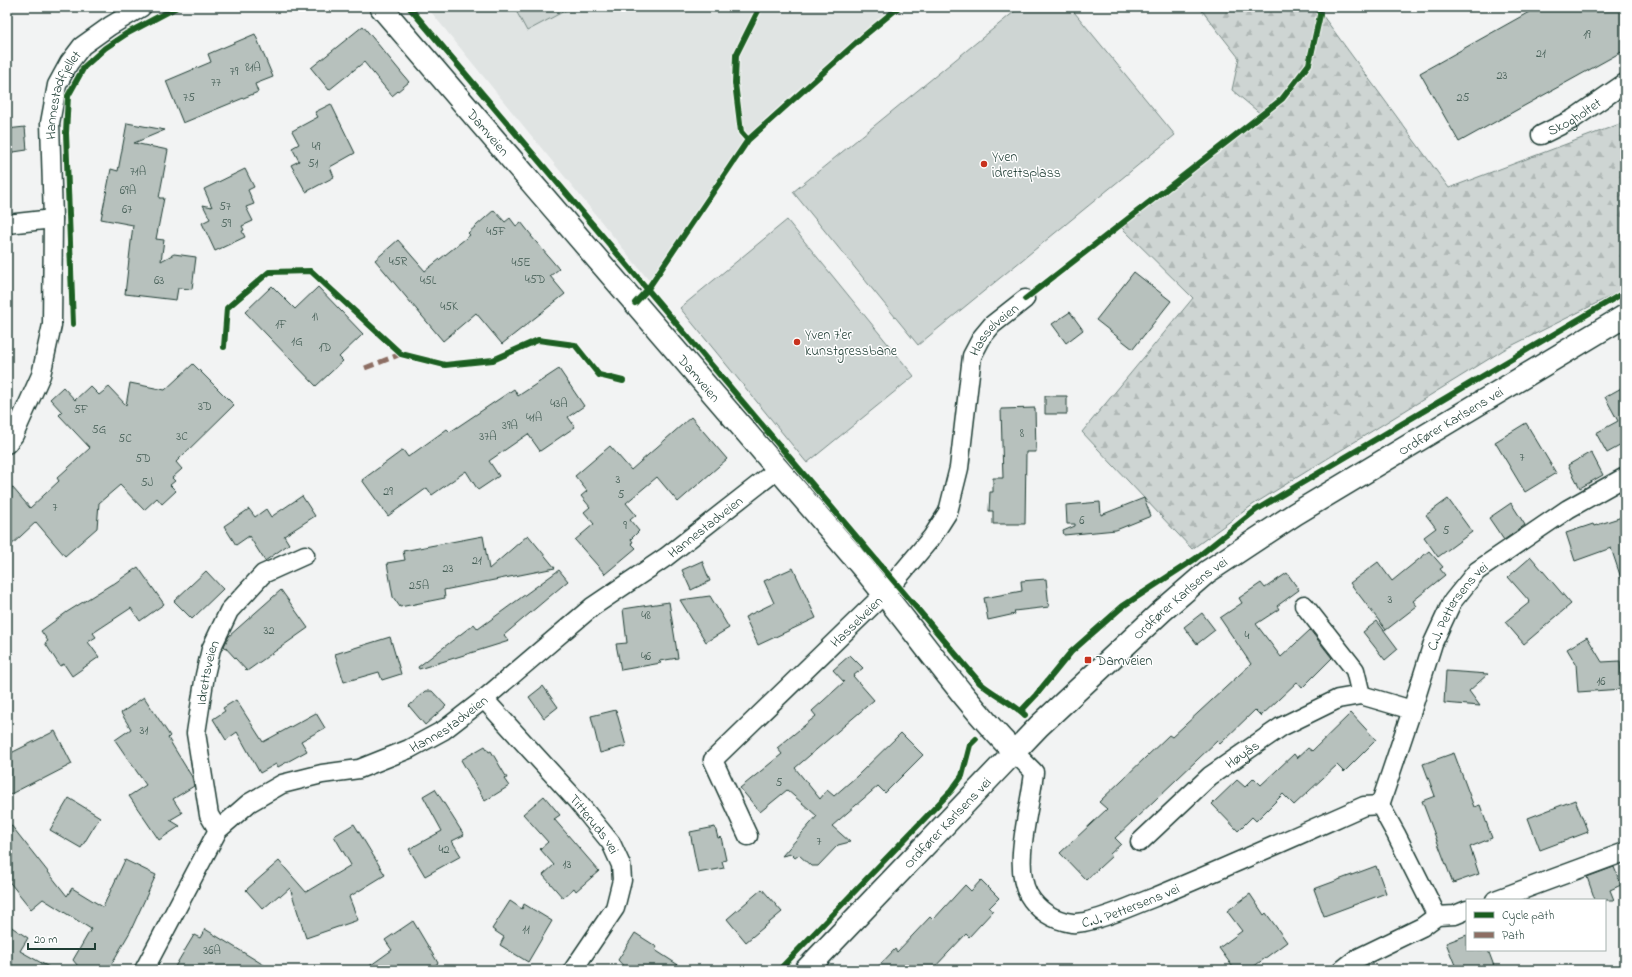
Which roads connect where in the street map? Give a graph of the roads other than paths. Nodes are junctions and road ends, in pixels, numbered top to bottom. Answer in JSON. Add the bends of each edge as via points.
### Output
{"nodes":[{"id":1,"x":142,"y":7,"type":"edge"},
{"id":2,"x":381,"y":7,"type":"edge"},
{"id":3,"x":1625,"y":83,"type":"edge"},
{"id":4,"x":1541,"y":135,"type":"dead end"},
{"id":5,"x":53,"y":219,"type":"junction"},
{"id":6,"x":7,"y":224,"type":"edge"},
{"id":7,"x":1025,"y":299,"type":"dead end"},
{"id":8,"x":1625,"y":316,"type":"edge"},
{"id":9,"x":7,"y":444,"type":"edge"},
{"id":10,"x":777,"y":470,"type":"junction"},
{"id":11,"x":1625,"y":477,"type":"edge"},
{"id":12,"x":305,"y":555,"type":"dead end"},
{"id":13,"x":885,"y":593,"type":"junction"},
{"id":14,"x":1304,"y":605,"type":"dead end"},
{"id":15,"x":1361,"y":695,"type":"junction"},
{"id":16,"x":484,"y":699,"type":"junction"},
{"id":17,"x":1412,"y":710,"type":"junction"},
{"id":18,"x":1014,"y":752,"type":"junction"},
{"id":19,"x":1380,"y":805,"type":"junction"},
{"id":20,"x":218,"y":830,"type":"junction"},
{"id":21,"x":748,"y":836,"type":"dead end"},
{"id":22,"x":1140,"y":842,"type":"dead end"},
{"id":23,"x":1625,"y":852,"type":"edge"},
{"id":24,"x":1498,"y":899,"type":"edge"},
{"id":25,"x":1466,"y":910,"type":"edge"},
{"id":26,"x":1437,"y":916,"type":"junction"},
{"id":27,"x":144,"y":970,"type":"edge"},
{"id":28,"x":573,"y":970,"type":"edge"},
{"id":29,"x":806,"y":970,"type":"edge"},
{"id":30,"x":1342,"y":970,"type":"edge"}],
"edges":[{"from":1,"to":5,"type":"street","name":"Hannestadfjellet","via":[[82,46],[68,63],[57,85],[50,122]]},
{"from":2,"to":10,"type":"street","name":"Damveien"},
{"from":3,"to":4,"type":"street","name":"Skogholtet","via":[[1573,119]]},
{"from":5,"to":6,"type":"street"},
{"from":5,"to":9,"type":"street","name":"Hannestadfjellet","via":[[52,325],[48,347],[42,375],[28,408]]},
{"from":7,"to":13,"type":"street","name":"Hasselveien","via":[[992,325],[972,356],[960,468],[948,512],[932,536]]},
{"from":8,"to":18,"type":"street","name":"Ordfører Karlsens vei","via":[[1295,514],[1207,572],[1162,611]]},
{"from":10,"to":13,"type":"street","name":"Damveien"},
{"from":10,"to":16,"type":"street","name":"Hannestadveien","via":[[666,558],[592,607]]},
{"from":11,"to":17,"type":"street","name":"C.J. Pettersens vei","via":[[1568,509],[1477,570],[1452,602],[1433,642]]},
{"from":12,"to":20,"type":"street","name":"Idrettsveien","via":[[264,574],[229,611],[211,649],[196,732],[209,814]]},
{"from":13,"to":18,"type":"street","name":"Damveien","via":[[990,727]]},
{"from":13,"to":21,"type":"street","name":"Hasselveien","via":[[713,760]]},
{"from":14,"to":15,"type":"street","via":[[1355,670]]},
{"from":15,"to":17,"type":"street","name":"Høyås"},
{"from":15,"to":22,"type":"street","name":"Høyås","via":[[1338,700],[1281,727],[1210,776]]},
{"from":16,"to":20,"type":"street","name":"Hannestadveien","via":[[444,730],[409,749],[359,769],[322,774],[282,784],[249,803]]},
{"from":16,"to":28,"type":"street","name":"Titteruds vei","via":[[582,807],[611,843],[620,865],[622,880],[616,908]]},
{"from":17,"to":19,"type":"street","name":"C.J. Pettersens vei"},
{"from":18,"to":19,"type":"street","name":"C.J. Pettersens vei","via":[[1034,772],[1021,867],[1027,893],[1037,908],[1048,916],[1073,923],[1102,918],[1213,873],[1364,806]]},
{"from":18,"to":29,"type":"street","name":"Ordfører Karlsens vei"},
{"from":19,"to":26,"type":"street"},
{"from":20,"to":27,"type":"street","name":"Hannestadveien"},
{"from":23,"to":24,"type":"street"},
{"from":25,"to":26,"type":"street","via":[[1455,915]]},
{"from":26,"to":30,"type":"street","via":[[1422,927],[1356,959]]}]}
